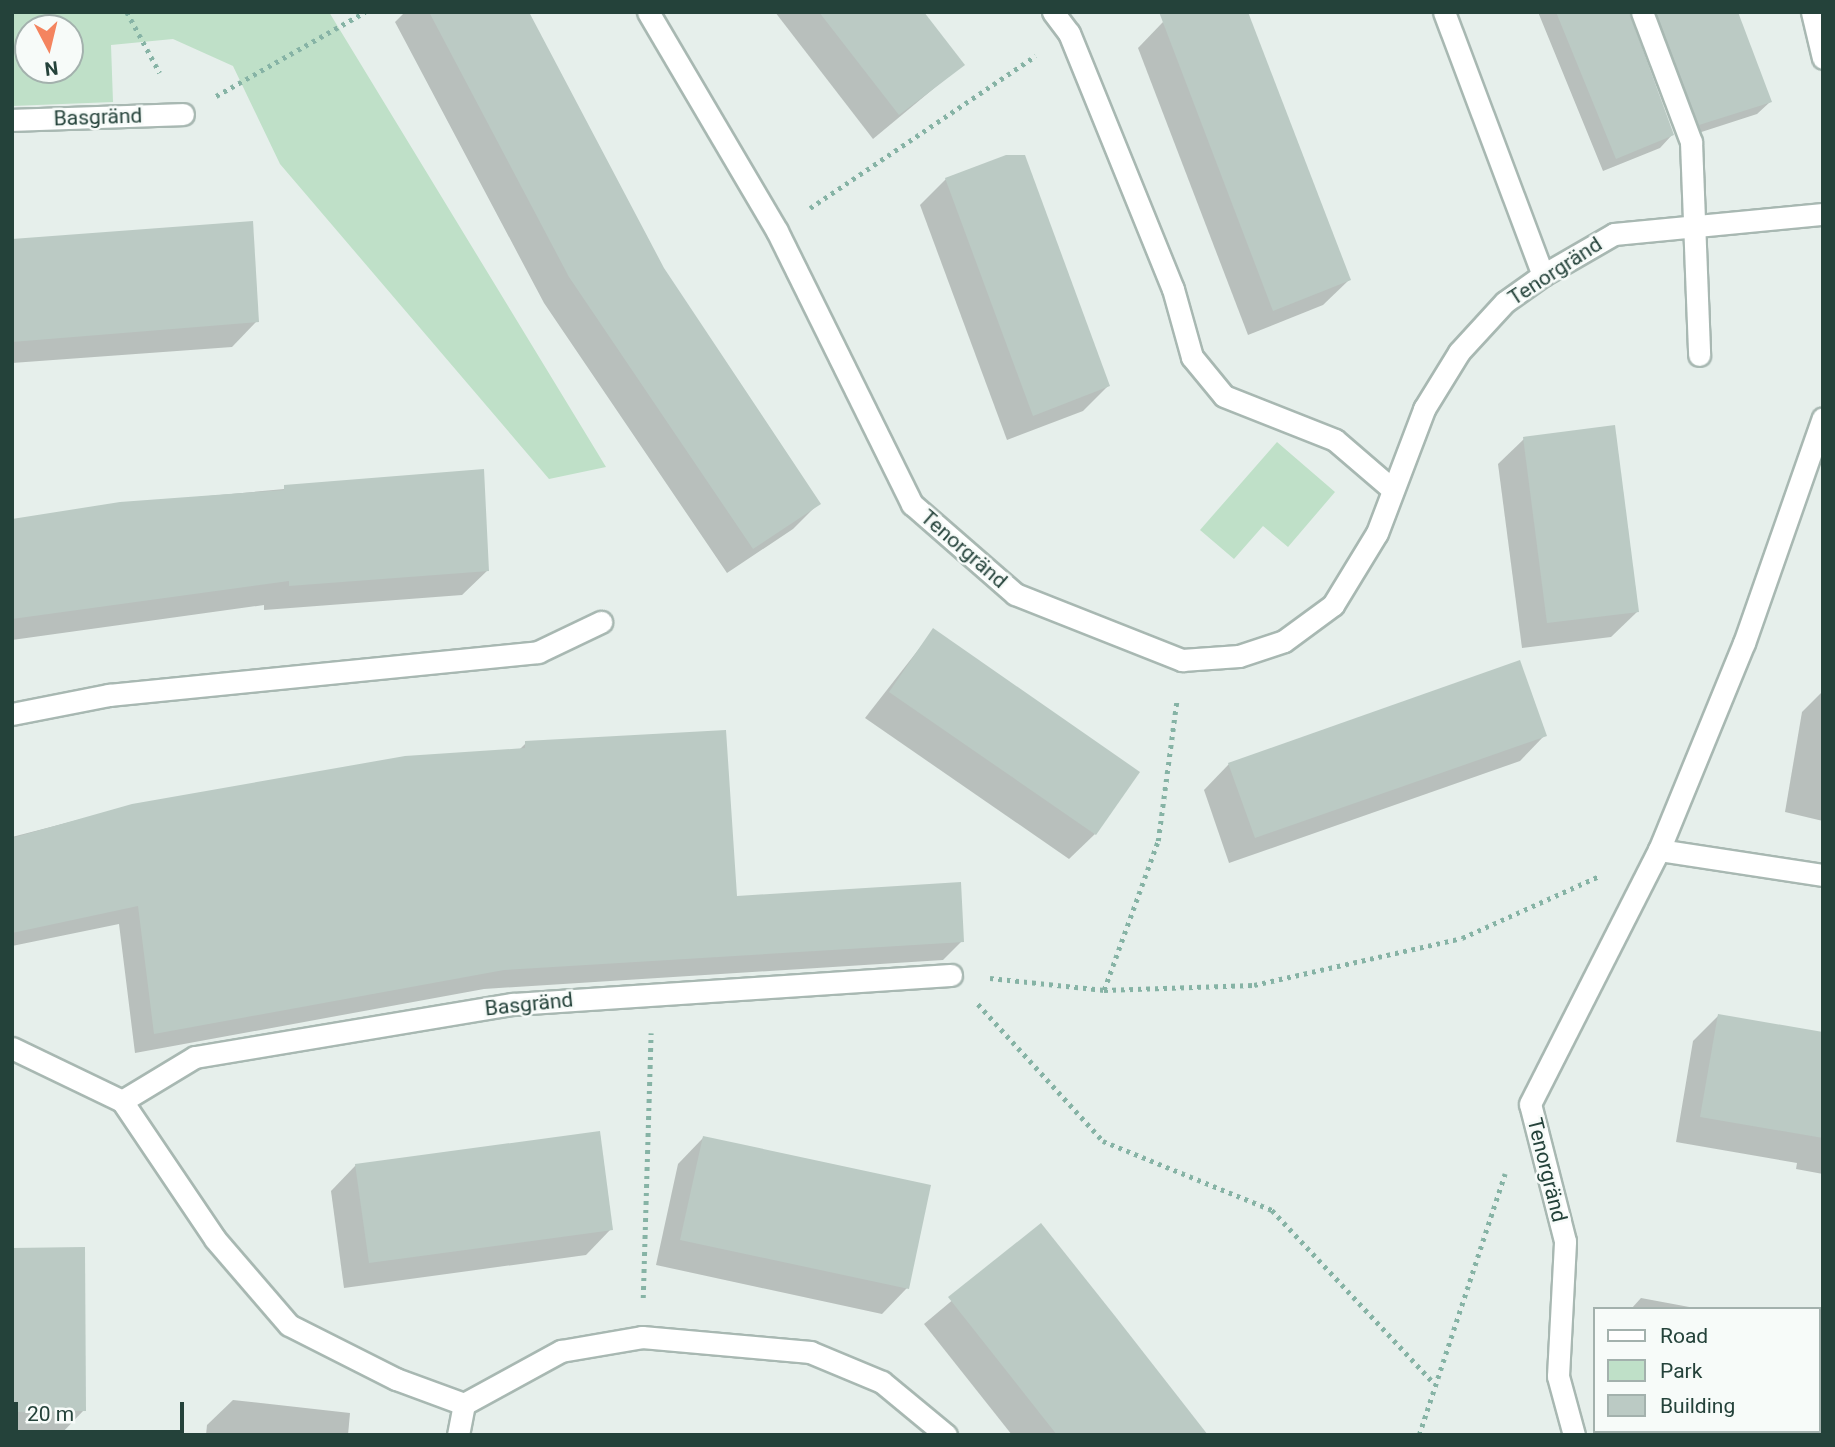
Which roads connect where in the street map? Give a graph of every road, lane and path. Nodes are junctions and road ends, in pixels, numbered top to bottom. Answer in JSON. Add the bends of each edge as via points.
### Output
{"nodes":[{"id":1,"x":127,"y":12,"type":"edge"},
{"id":2,"x":365,"y":12,"type":"edge"},
{"id":3,"x":648,"y":12,"type":"edge"},
{"id":4,"x":1053,"y":12,"type":"edge"},
{"id":5,"x":1444,"y":12,"type":"edge"},
{"id":6,"x":1642,"y":12,"type":"edge"},
{"id":7,"x":1812,"y":12,"type":"edge"},
{"id":8,"x":1069,"y":33,"type":"junction"},
{"id":9,"x":1823,"y":58,"type":"edge"},
{"id":10,"x":183,"y":114,"type":"junction"},
{"id":11,"x":12,"y":120,"type":"edge"},
{"id":12,"x":1823,"y":214,"type":"edge"},
{"id":13,"x":1692,"y":223,"type":"junction"},
{"id":14,"x":777,"y":231,"type":"junction"},
{"id":15,"x":1543,"y":275,"type":"junction"},
{"id":16,"x":1699,"y":355,"type":"dead end"},
{"id":17,"x":1823,"y":418,"type":"edge"},
{"id":18,"x":1392,"y":489,"type":"junction"},
{"id":19,"x":601,"y":622,"type":"dead end"},
{"id":20,"x":1182,"y":660,"type":"junction"},
{"id":21,"x":12,"y":714,"type":"edge"},
{"id":22,"x":1659,"y":850,"type":"junction"},
{"id":23,"x":1823,"y":875,"type":"edge"},
{"id":24,"x":951,"y":975,"type":"junction"},
{"id":25,"x":1104,"y":990,"type":"junction"},
{"id":26,"x":653,"y":994,"type":"junction"},
{"id":27,"x":12,"y":1048,"type":"edge"},
{"id":28,"x":122,"y":1101,"type":"junction"},
{"id":29,"x":1507,"y":1168,"type":"dead end"},
{"id":30,"x":642,"y":1337,"type":"junction"},
{"id":31,"x":1436,"y":1384,"type":"junction"},
{"id":32,"x":464,"y":1404,"type":"junction"},
{"id":33,"x":458,"y":1435,"type":"edge"},
{"id":34,"x":946,"y":1435,"type":"edge"},
{"id":35,"x":1419,"y":1435,"type":"edge"},
{"id":36,"x":1574,"y":1435,"type":"edge"}],
"edges":[{"from":1,"to":10,"type":"path"},
{"from":2,"to":10,"type":"path"},
{"from":3,"to":14,"type":"street","name":"Tenorgränd"},
{"from":4,"to":8,"type":"street"},
{"from":5,"to":15,"type":"street"},
{"from":6,"to":13,"type":"street","via":[[1691,142]]},
{"from":7,"to":9,"type":"street"},
{"from":8,"to":14,"type":"path"},
{"from":8,"to":18,"type":"street","via":[[1173,289],[1192,357],[1224,396],[1335,440]]},
{"from":10,"to":11,"type":"street","name":"Basgränd"},
{"from":12,"to":13,"type":"street","name":"Tenorgränd"},
{"from":13,"to":15,"type":"street","name":"Tenorgränd","via":[[1614,234]]},
{"from":13,"to":16,"type":"street"},
{"from":14,"to":20,"type":"street","name":"Tenorgränd","via":[[912,505],[1015,594]]},
{"from":15,"to":18,"type":"street","name":"Tenorgränd","via":[[1504,302],[1459,352],[1423,409]]},
{"from":17,"to":22,"type":"street","name":"Tenorgränd","via":[[1744,643]]},
{"from":18,"to":20,"type":"street","name":"Tenorgränd","via":[[1377,533],[1334,605],[1284,641],[1239,656]]},
{"from":19,"to":21,"type":"street","via":[[538,652],[109,695]]},
{"from":20,"to":25,"type":"path","via":[[1158,841]]},
{"from":22,"to":23,"type":"street"},
{"from":22,"to":25,"type":"path","via":[[1462,939],[1254,985]]},
{"from":22,"to":36,"type":"street","name":"Tenorgränd","via":[[1530,1104],[1565,1241],[1558,1376]]},
{"from":24,"to":25,"type":"path"},
{"from":24,"to":26,"type":"street","name":"Basgränd"},
{"from":24,"to":31,"type":"path","via":[[1103,1140],[1272,1210]]},
{"from":26,"to":28,"type":"street","name":"Basgränd","via":[[513,1003],[195,1057]]},
{"from":26,"to":30,"type":"path"},
{"from":27,"to":28,"type":"street"},
{"from":28,"to":32,"type":"street","via":[[215,1239],[289,1325],[396,1379]]},
{"from":29,"to":31,"type":"path"},
{"from":30,"to":32,"type":"street","via":[[561,1351]]},
{"from":30,"to":34,"type":"street","via":[[810,1352],[882,1382]]},
{"from":31,"to":35,"type":"path"},
{"from":32,"to":33,"type":"street"}]}
